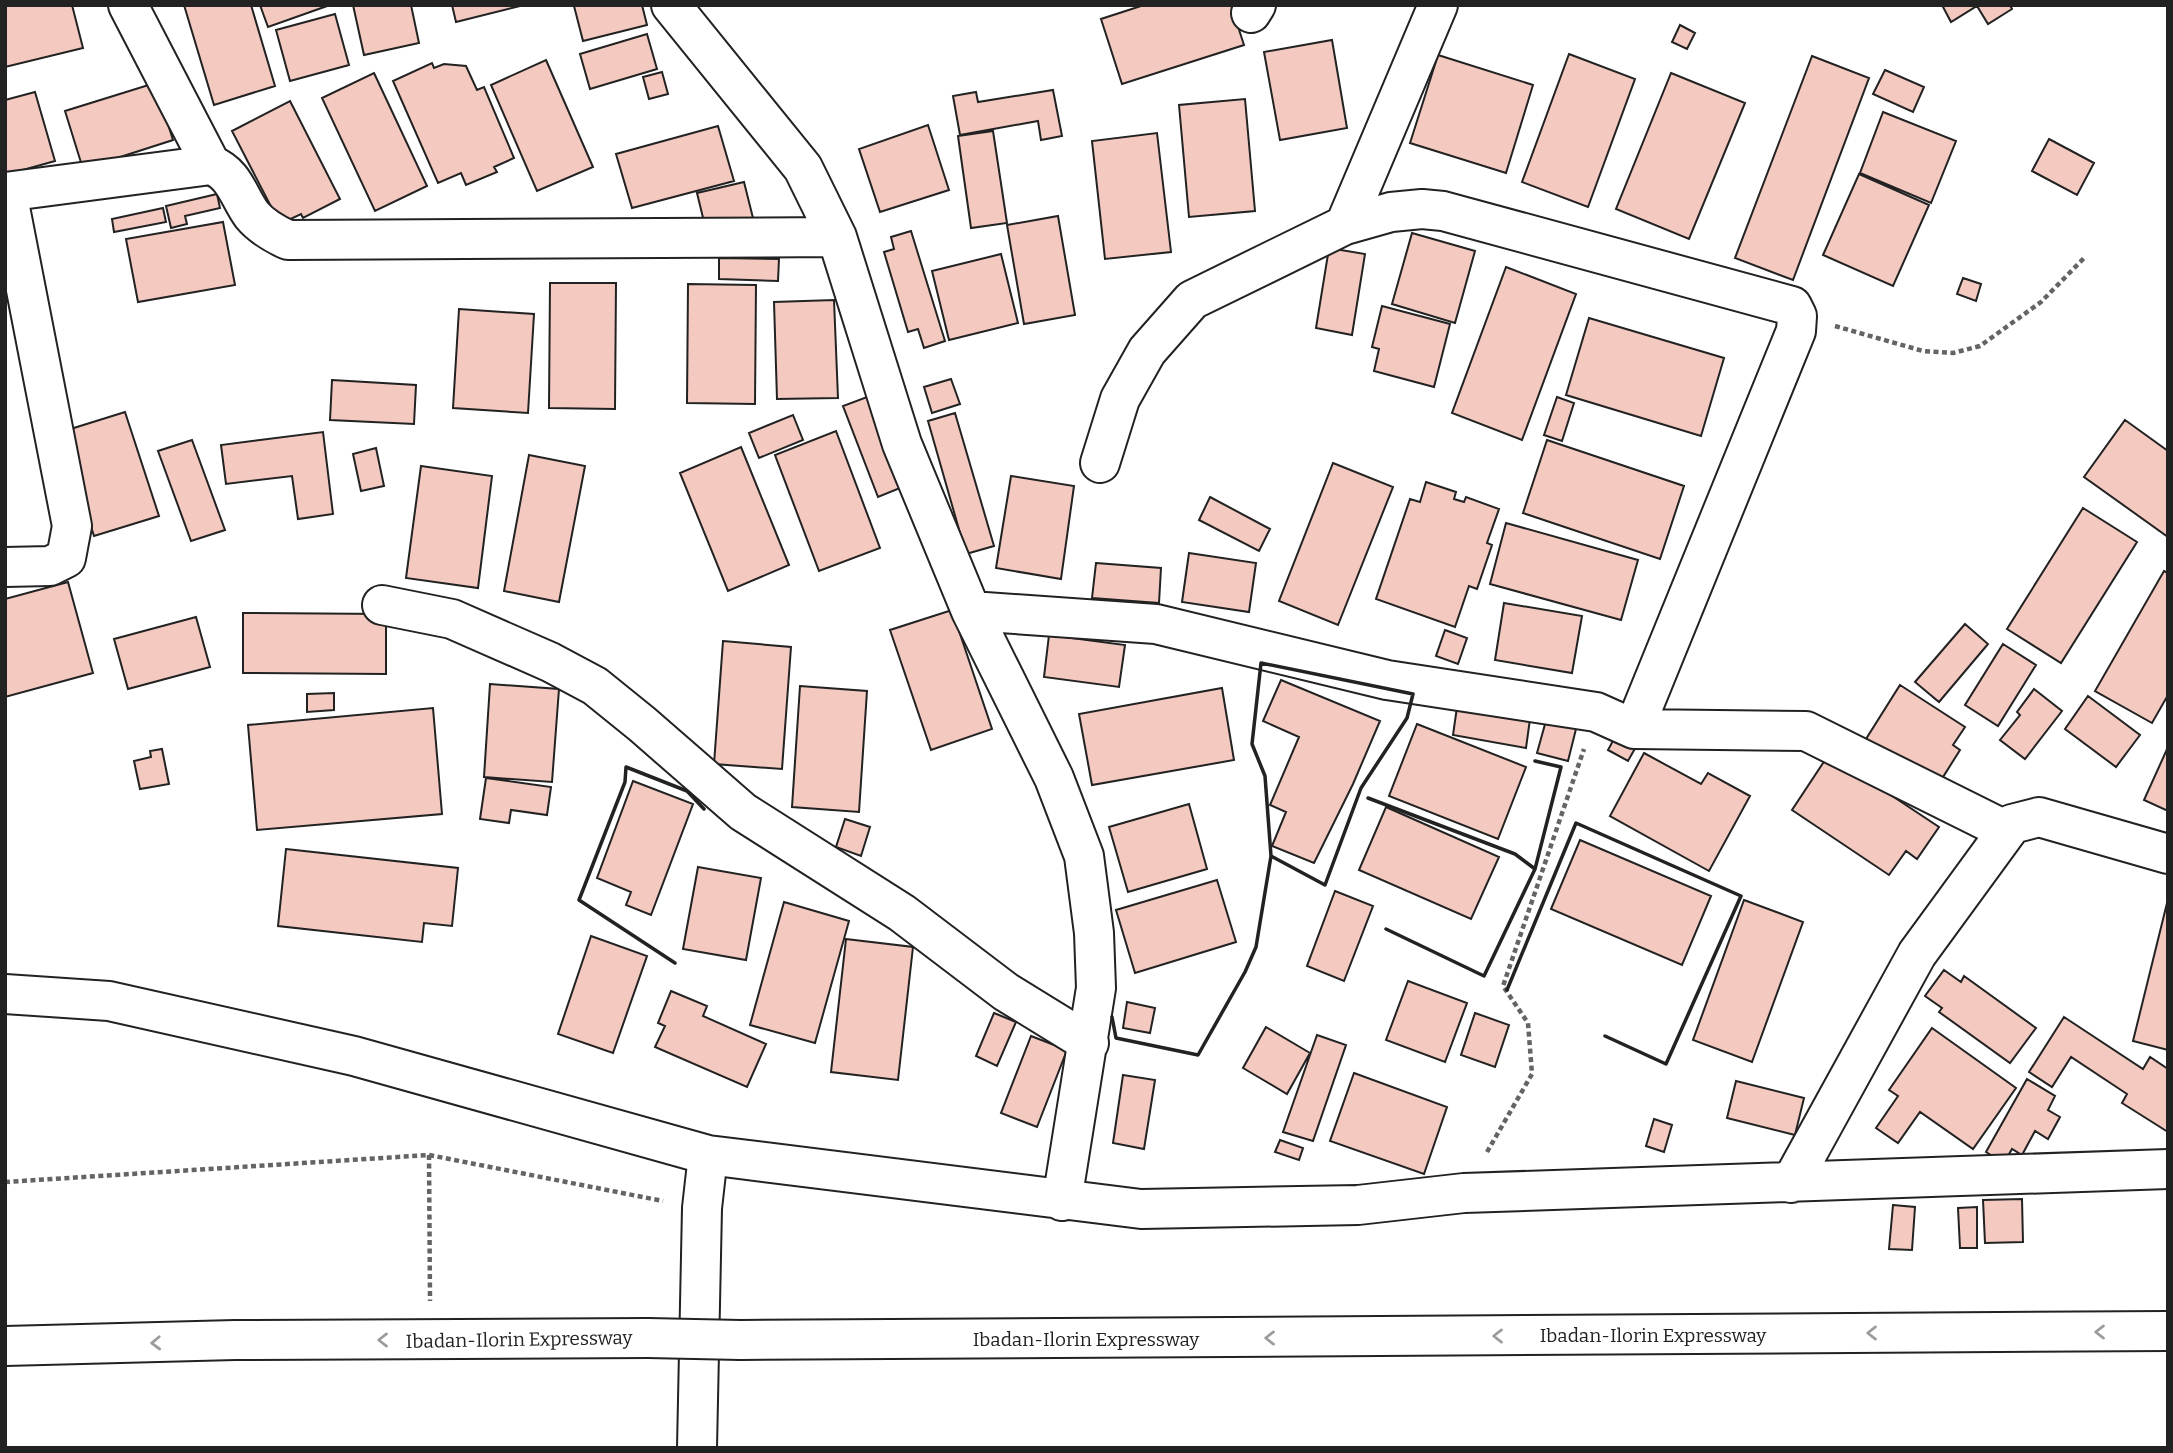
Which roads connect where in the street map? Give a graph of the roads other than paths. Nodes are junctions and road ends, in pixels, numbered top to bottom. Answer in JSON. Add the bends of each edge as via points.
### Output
{"nodes":[{"id":1,"x":128,"y":5,"type":"edge"},
{"id":2,"x":671,"y":5,"type":"edge"},
{"id":3,"x":1438,"y":5,"type":"edge"},
{"id":4,"x":211,"y":165,"type":"junction"},
{"id":5,"x":6,"y":192,"type":"edge"},
{"id":6,"x":1345,"y":225,"type":"junction"},
{"id":7,"x":837,"y":237,"type":"junction"},
{"id":8,"x":1100,"y":463,"type":"dead end"},
{"id":9,"x":5,"y":567,"type":"edge"},
{"id":10,"x":382,"y":605,"type":"dead end"},
{"id":11,"x":971,"y":611,"type":"junction"},
{"id":12,"x":1634,"y":729,"type":"junction"},
{"id":13,"x":2007,"y":831,"type":"junction"},
{"id":14,"x":2168,"y":854,"type":"edge"},
{"id":15,"x":5,"y":994,"type":"edge"},
{"id":16,"x":1089,"y":1043,"type":"junction"},
{"id":17,"x":708,"y":1155,"type":"junction"},
{"id":18,"x":2168,"y":1170,"type":"edge"},
{"id":19,"x":1791,"y":1183,"type":"junction"},
{"id":20,"x":1062,"y":1201,"type":"junction"},
{"id":21,"x":2168,"y":1331,"type":"edge"},
{"id":22,"x":5,"y":1346,"type":"edge"},
{"id":23,"x":697,"y":1448,"type":"edge"}],
"edges":[{"from":1,"to":4,"type":"main road"},
{"from":2,"to":7,"type":"main road","via":[[803,169]]},
{"from":3,"to":6,"type":"main road"},
{"from":4,"to":5,"type":"main road"},
{"from":4,"to":7,"type":"main road","via":[[232,180],[252,215],[288,240]]},
{"from":5,"to":9,"type":"main road","via":[[72,526],[66,558],[50,566]]},
{"from":6,"to":8,"type":"main road","via":[[1192,300],[1147,351],[1120,399]]},
{"from":6,"to":12,"type":"main road","via":[[1391,212],[1443,211],[1792,306],[1796,331]]},
{"from":7,"to":11,"type":"main road","via":[[902,444]]},
{"from":10,"to":16,"type":"main road","via":[[452,619],[595,686],[743,811],[902,913],[1006,992]]},
{"from":11,"to":12,"type":"main road","via":[[1156,624],[1387,680],[1596,712]]},
{"from":11,"to":16,"type":"main road","via":[[1054,778],[1084,856],[1096,988]]},
{"from":12,"to":13,"type":"main road","via":[[1806,731]]},
{"from":13,"to":14,"type":"main road","via":[[2012,824],[2039,817]]},
{"from":13,"to":19,"type":"main road","via":[[1917,954]]},
{"from":15,"to":17,"type":"main road","via":[[109,1001],[354,1056]]},
{"from":16,"to":20,"type":"main road"},
{"from":17,"to":20,"type":"main road"},
{"from":17,"to":23,"type":"main road","via":[[702,1208]]},
{"from":18,"to":19,"type":"main road"},
{"from":19,"to":20,"type":"main road","via":[[1464,1193],[1358,1205],[1155,1209]]},
{"from":21,"to":22,"type":"main road","name":"Ibadan-Ilorin Expressway","one_way":true,"bridge":true,"via":[[235,1340]]}]}
